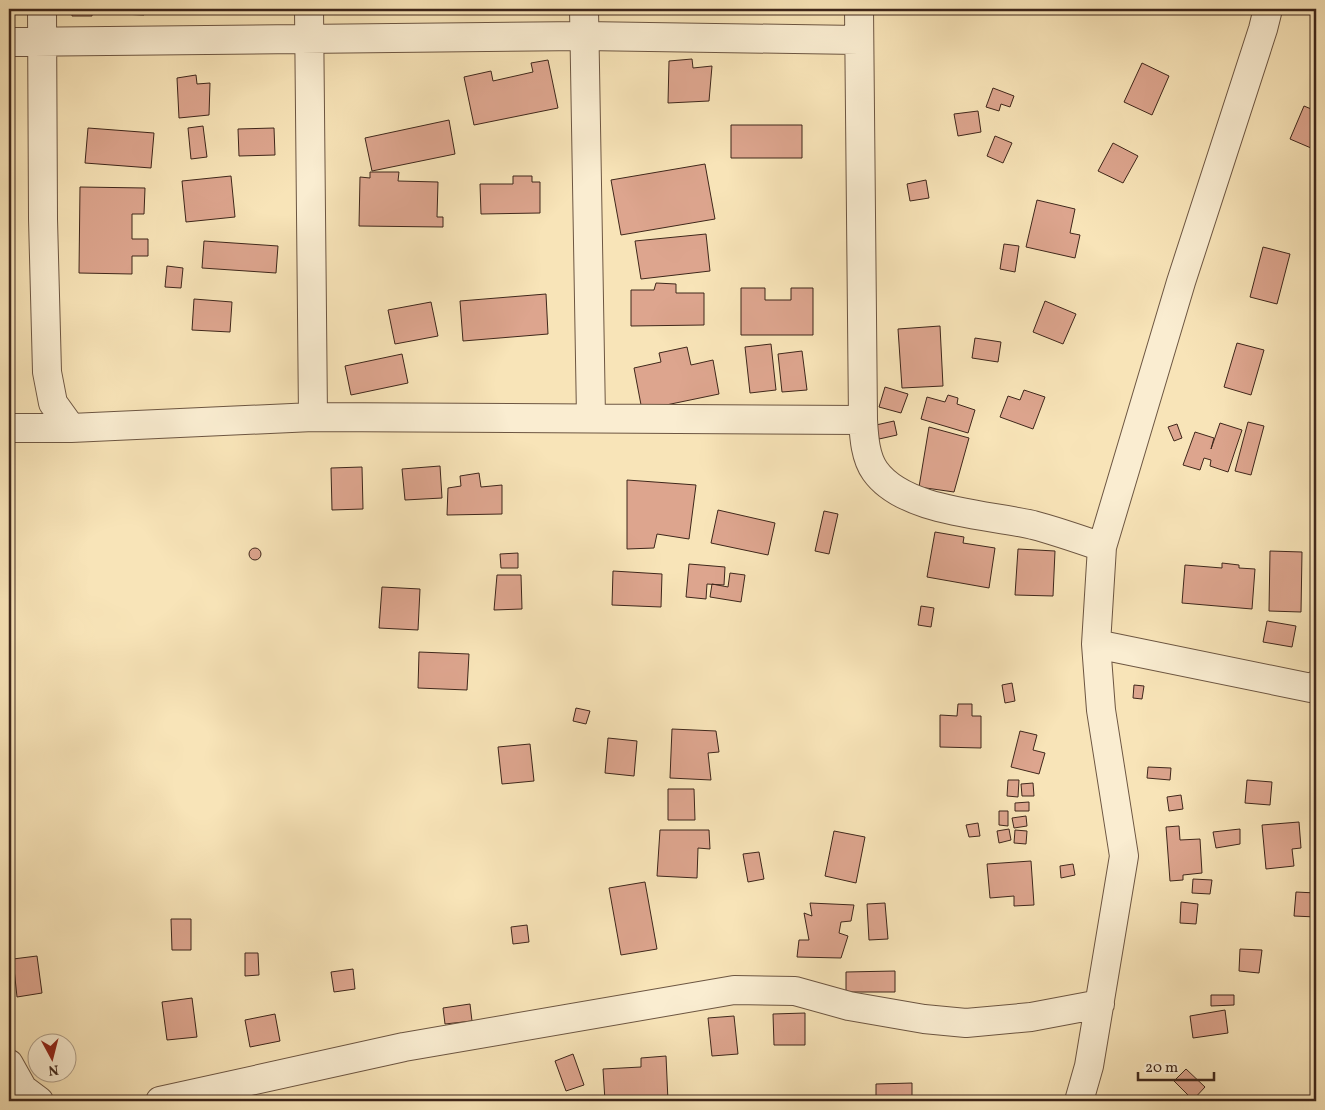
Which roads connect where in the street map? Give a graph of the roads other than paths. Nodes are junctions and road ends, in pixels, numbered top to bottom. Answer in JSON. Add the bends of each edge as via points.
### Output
{"nodes":[{"id":1,"x":42,"y":9,"type":"edge"},
{"id":2,"x":309,"y":9,"type":"edge"},
{"id":3,"x":584,"y":9,"type":"edge"},
{"id":4,"x":859,"y":9,"type":"edge"},
{"id":5,"x":1268,"y":9,"type":"edge"},
{"id":6,"x":584,"y":36,"type":"junction"},
{"id":7,"x":308,"y":38,"type":"junction"},
{"id":8,"x":858,"y":40,"type":"junction"},
{"id":9,"x":42,"y":41,"type":"junction"},
{"id":10,"x":9,"y":42,"type":"edge"},
{"id":11,"x":313,"y":417,"type":"junction"},
{"id":12,"x":591,"y":417,"type":"junction"},
{"id":13,"x":863,"y":420,"type":"junction"},
{"id":14,"x":9,"y":428,"type":"edge"},
{"id":15,"x":71,"y":428,"type":"junction"},
{"id":16,"x":1102,"y":547,"type":"junction"},
{"id":17,"x":1096,"y":644,"type":"junction"},
{"id":18,"x":1314,"y":689,"type":"edge"},
{"id":19,"x":1100,"y":1004,"type":"junction"},
{"id":20,"x":9,"y":1064,"type":"edge"},
{"id":21,"x":39,"y":1101,"type":"edge"},
{"id":22,"x":160,"y":1101,"type":"edge"},
{"id":23,"x":1079,"y":1101,"type":"edge"}],
"edges":[{"from":1,"to":9,"type":"street"},
{"from":2,"to":7,"type":"street"},
{"from":3,"to":6,"type":"street"},
{"from":4,"to":8,"type":"street"},
{"from":5,"to":16,"type":"street","via":[[1181,282]]},
{"from":6,"to":7,"type":"street"},
{"from":6,"to":8,"type":"street"},
{"from":6,"to":12,"type":"street"},
{"from":7,"to":9,"type":"street"},
{"from":7,"to":11,"type":"street"},
{"from":8,"to":13,"type":"street"},
{"from":9,"to":10,"type":"street"},
{"from":9,"to":15,"type":"street","via":[[42,220],[47,372],[54,403]]},
{"from":11,"to":12,"type":"street"},
{"from":11,"to":15,"type":"street"},
{"from":12,"to":13,"type":"street"},
{"from":13,"to":16,"type":"street","via":[[865,447],[874,470],[895,491],[922,503],[1034,525]]},
{"from":14,"to":15,"type":"street"},
{"from":16,"to":17,"type":"street"},
{"from":17,"to":18,"type":"street"},
{"from":17,"to":19,"type":"street","via":[[1101,710],[1124,856]]},
{"from":19,"to":22,"type":"street","via":[[1031,1017],[966,1023],[924,1020],[849,1006],[795,991],[734,990],[404,1047]]},
{"from":19,"to":23,"type":"street"},
{"from":20,"to":21,"type":"street","via":[[23,1089]]}]}
